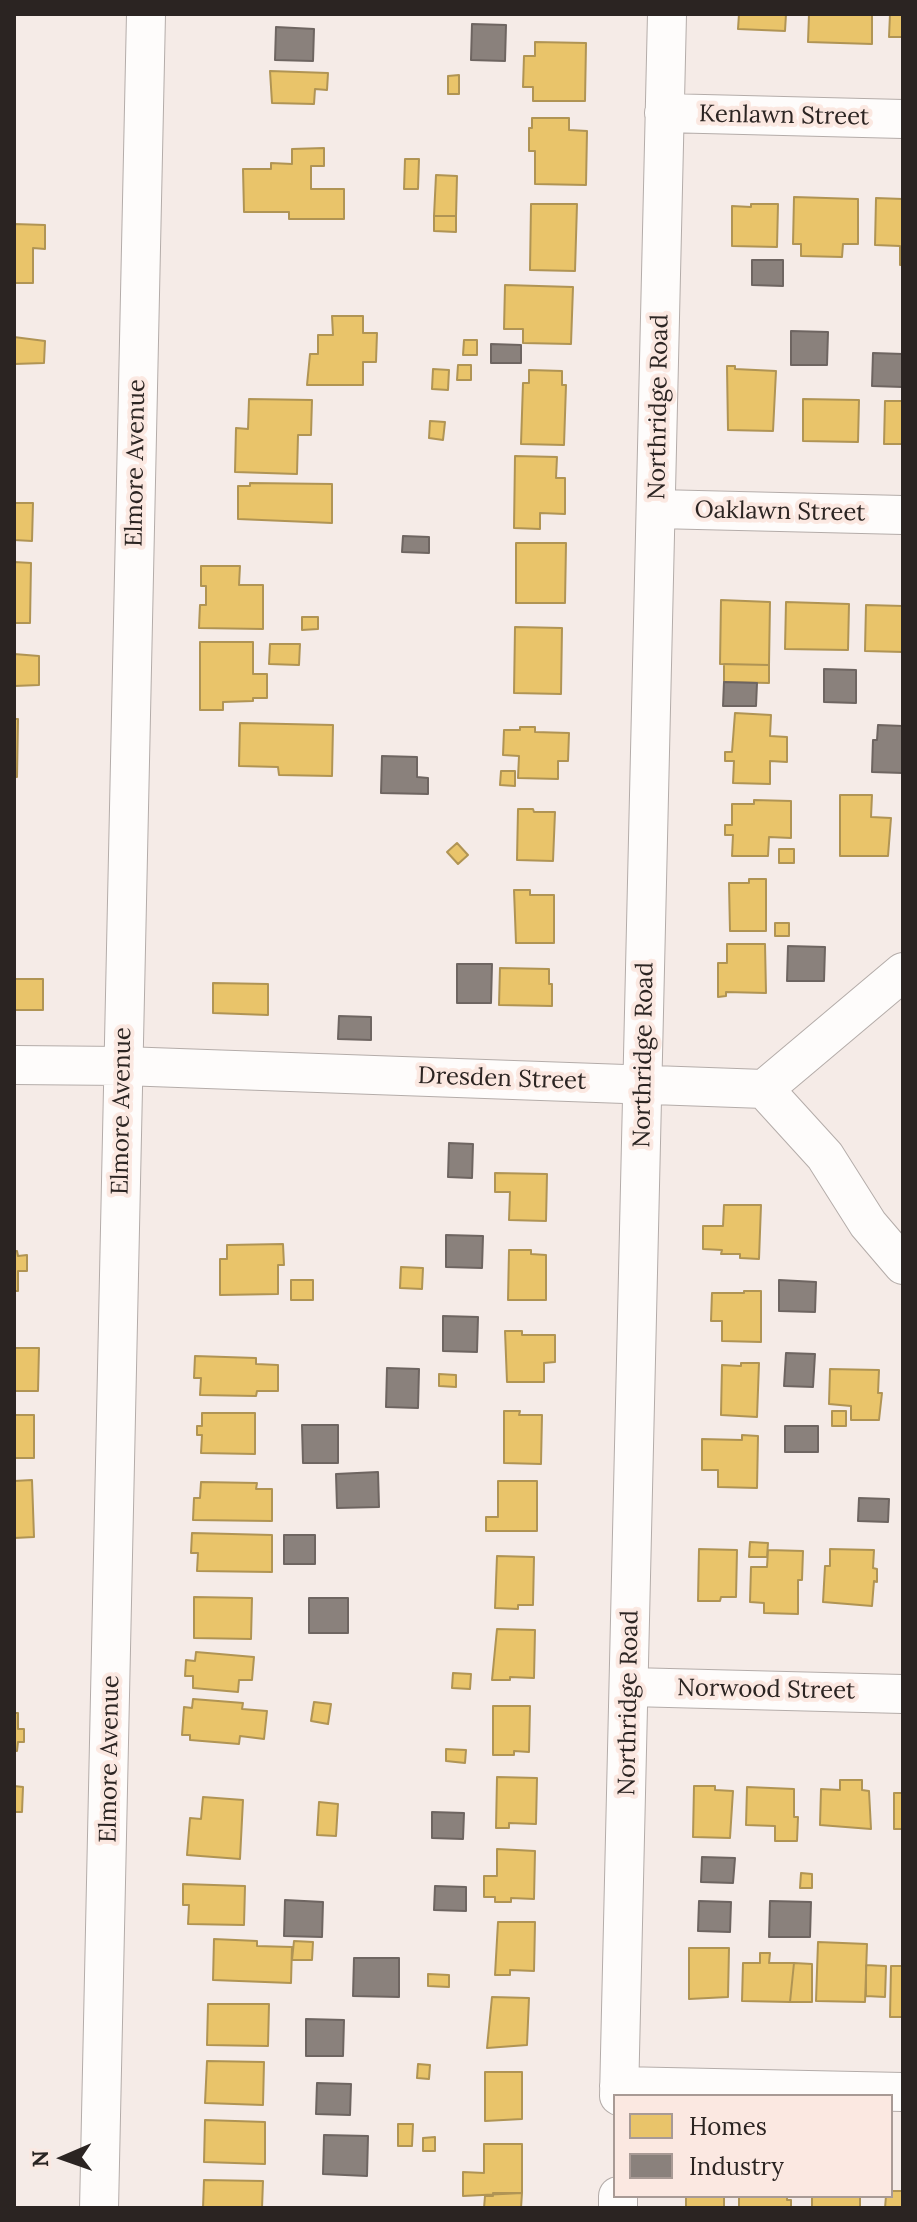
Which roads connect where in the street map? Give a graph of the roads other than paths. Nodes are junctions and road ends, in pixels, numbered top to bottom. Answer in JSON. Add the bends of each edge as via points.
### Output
{"nodes":[{"id":1,"x":146,"y":14,"type":"edge"},
{"id":2,"x":667,"y":14,"type":"edge"},
{"id":3,"x":664,"y":113,"type":"junction"},
{"id":4,"x":903,"y":119,"type":"edge"},
{"id":5,"x":657,"y":509,"type":"junction"},
{"id":6,"x":903,"y":515,"type":"edge"},
{"id":7,"x":903,"y":972,"type":"edge"},
{"id":8,"x":14,"y":1065,"type":"edge"},
{"id":9,"x":123,"y":1066,"type":"junction"},
{"id":10,"x":644,"y":1084,"type":"junction"},
{"id":11,"x":764,"y":1089,"type":"junction"},
{"id":12,"x":903,"y":1265,"type":"edge"},
{"id":13,"x":630,"y":1687,"type":"junction"},
{"id":14,"x":903,"y":1694,"type":"edge"},
{"id":15,"x":619,"y":2091,"type":"edge"},
{"id":16,"x":903,"y":2092,"type":"edge"},
{"id":17,"x":99,"y":2208,"type":"edge"}],
"edges":[{"from":1,"to":9,"type":"street","name":"Elmore Avenue"},
{"from":2,"to":3,"type":"street","name":"Northridge Road"},
{"from":3,"to":4,"type":"street","name":"Kenlawn Street"},
{"from":3,"to":5,"type":"street","name":"Northridge Road"},
{"from":5,"to":6,"type":"street","name":"Oaklawn Street"},
{"from":5,"to":10,"type":"street","name":"Northridge Road"},
{"from":7,"to":11,"type":"street"},
{"from":8,"to":9,"type":"street","name":"Dresden Street"},
{"from":9,"to":10,"type":"street","name":"Dresden Street"},
{"from":9,"to":17,"type":"street","name":"Elmore Avenue"},
{"from":10,"to":11,"type":"street","name":"Dresden Street"},
{"from":10,"to":13,"type":"street","name":"Northridge Road"},
{"from":11,"to":12,"type":"street","via":[[825,1156],[868,1224]]},
{"from":13,"to":14,"type":"street","name":"Norwood Street"},
{"from":13,"to":15,"type":"street","name":"Northridge Road"},
{"from":15,"to":16,"type":"street"}]}
